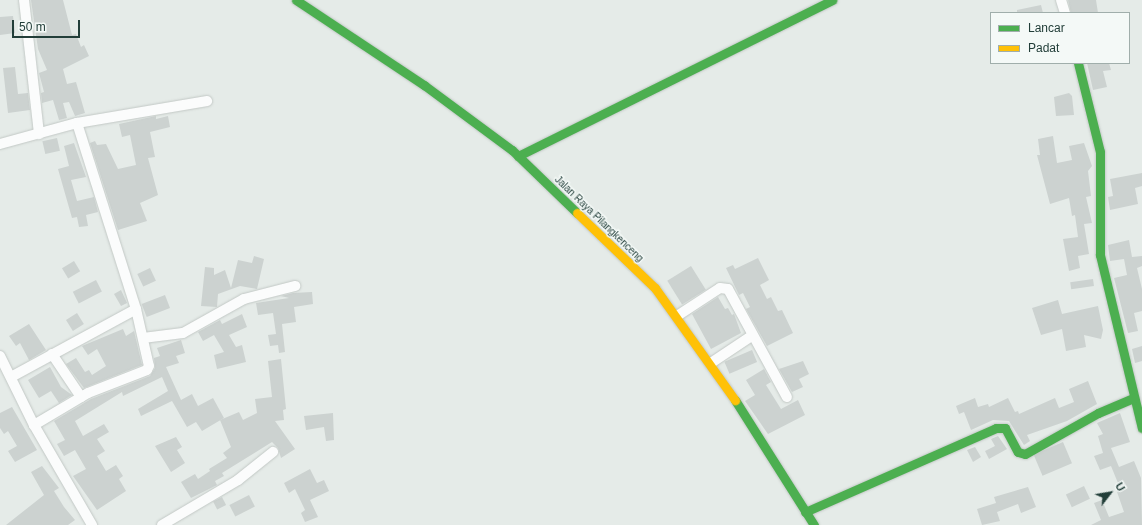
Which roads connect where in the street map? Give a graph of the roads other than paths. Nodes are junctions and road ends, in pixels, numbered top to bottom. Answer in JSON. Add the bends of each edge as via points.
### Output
{"nodes":[{"id":1,"x":24,"y":0,"type":"edge"},
{"id":2,"x":296,"y":0,"type":"edge"},
{"id":3,"x":832,"y":0,"type":"edge"},
{"id":4,"x":1061,"y":0,"type":"edge"},
{"id":5,"x":1065,"y":12,"type":"edge"},
{"id":6,"x":1078,"y":64,"type":"edge"},
{"id":7,"x":207,"y":101,"type":"dead end"},
{"id":8,"x":77,"y":123,"type":"junction"},
{"id":9,"x":39,"y":134,"type":"junction"},
{"id":10,"x":0,"y":144,"type":"edge"},
{"id":11,"x":518,"y":156,"type":"junction"},
{"id":12,"x":295,"y":286,"type":"dead end"},
{"id":13,"x":136,"y":309,"type":"junction"},
{"id":14,"x":677,"y":316,"type":"junction"},
{"id":15,"x":753,"y":335,"type":"junction"},
{"id":16,"x":143,"y":338,"type":"junction"},
{"id":17,"x":52,"y":354,"type":"junction"},
{"id":18,"x":0,"y":356,"type":"edge"},
{"id":19,"x":711,"y":364,"type":"junction"},
{"id":20,"x":11,"y":377,"type":"junction"},
{"id":21,"x":81,"y":397,"type":"junction"},
{"id":22,"x":787,"y":397,"type":"dead end"},
{"id":23,"x":1134,"y":398,"type":"junction"},
{"id":24,"x":34,"y":425,"type":"junction"},
{"id":25,"x":1142,"y":428,"type":"edge"},
{"id":26,"x":273,"y":452,"type":"dead end"},
{"id":27,"x":805,"y":512,"type":"junction"},
{"id":28,"x":92,"y":525,"type":"edge"},
{"id":29,"x":162,"y":525,"type":"edge"},
{"id":30,"x":814,"y":525,"type":"edge"}],
"edges":[{"from":1,"to":9,"type":"street"},
{"from":2,"to":11,"type":"street","name":"Jalan Raya Pilangkenceng","via":[[424,85]]},
{"from":3,"to":11,"type":"street"},
{"from":4,"to":5,"type":"street"},
{"from":6,"to":23,"type":"street","via":[[1101,167],[1098,224],[1100,255]]},
{"from":7,"to":8,"type":"street"},
{"from":8,"to":9,"type":"street"},
{"from":8,"to":13,"type":"street"},
{"from":9,"to":10,"type":"street"},
{"from":11,"to":14,"type":"street","name":"Jalan Raya Pilangkenceng","via":[[655,288]]},
{"from":12,"to":16,"type":"street","via":[[244,299],[183,333]]},
{"from":13,"to":16,"type":"street"},
{"from":13,"to":17,"type":"street"},
{"from":14,"to":15,"type":"street","via":[[720,288],[726,288]]},
{"from":14,"to":19,"type":"street","name":"Jalan Raya Pilangkenceng"},
{"from":15,"to":19,"type":"street"},
{"from":15,"to":22,"type":"street"},
{"from":16,"to":21,"type":"street","via":[[147,370]]},
{"from":17,"to":20,"type":"street"},
{"from":17,"to":21,"type":"street"},
{"from":18,"to":20,"type":"street"},
{"from":19,"to":27,"type":"street","name":"Jalan Raya Pilangkenceng"},
{"from":20,"to":24,"type":"street"},
{"from":21,"to":24,"type":"street"},
{"from":23,"to":25,"type":"street"},
{"from":23,"to":27,"type":"street","via":[[1105,409],[1025,454],[1018,452],[1005,428],[996,428]]},
{"from":24,"to":28,"type":"street"},
{"from":26,"to":29,"type":"street","via":[[238,480]]},
{"from":27,"to":30,"type":"street","name":"Jalan Raya Pilangkenceng"}]}
